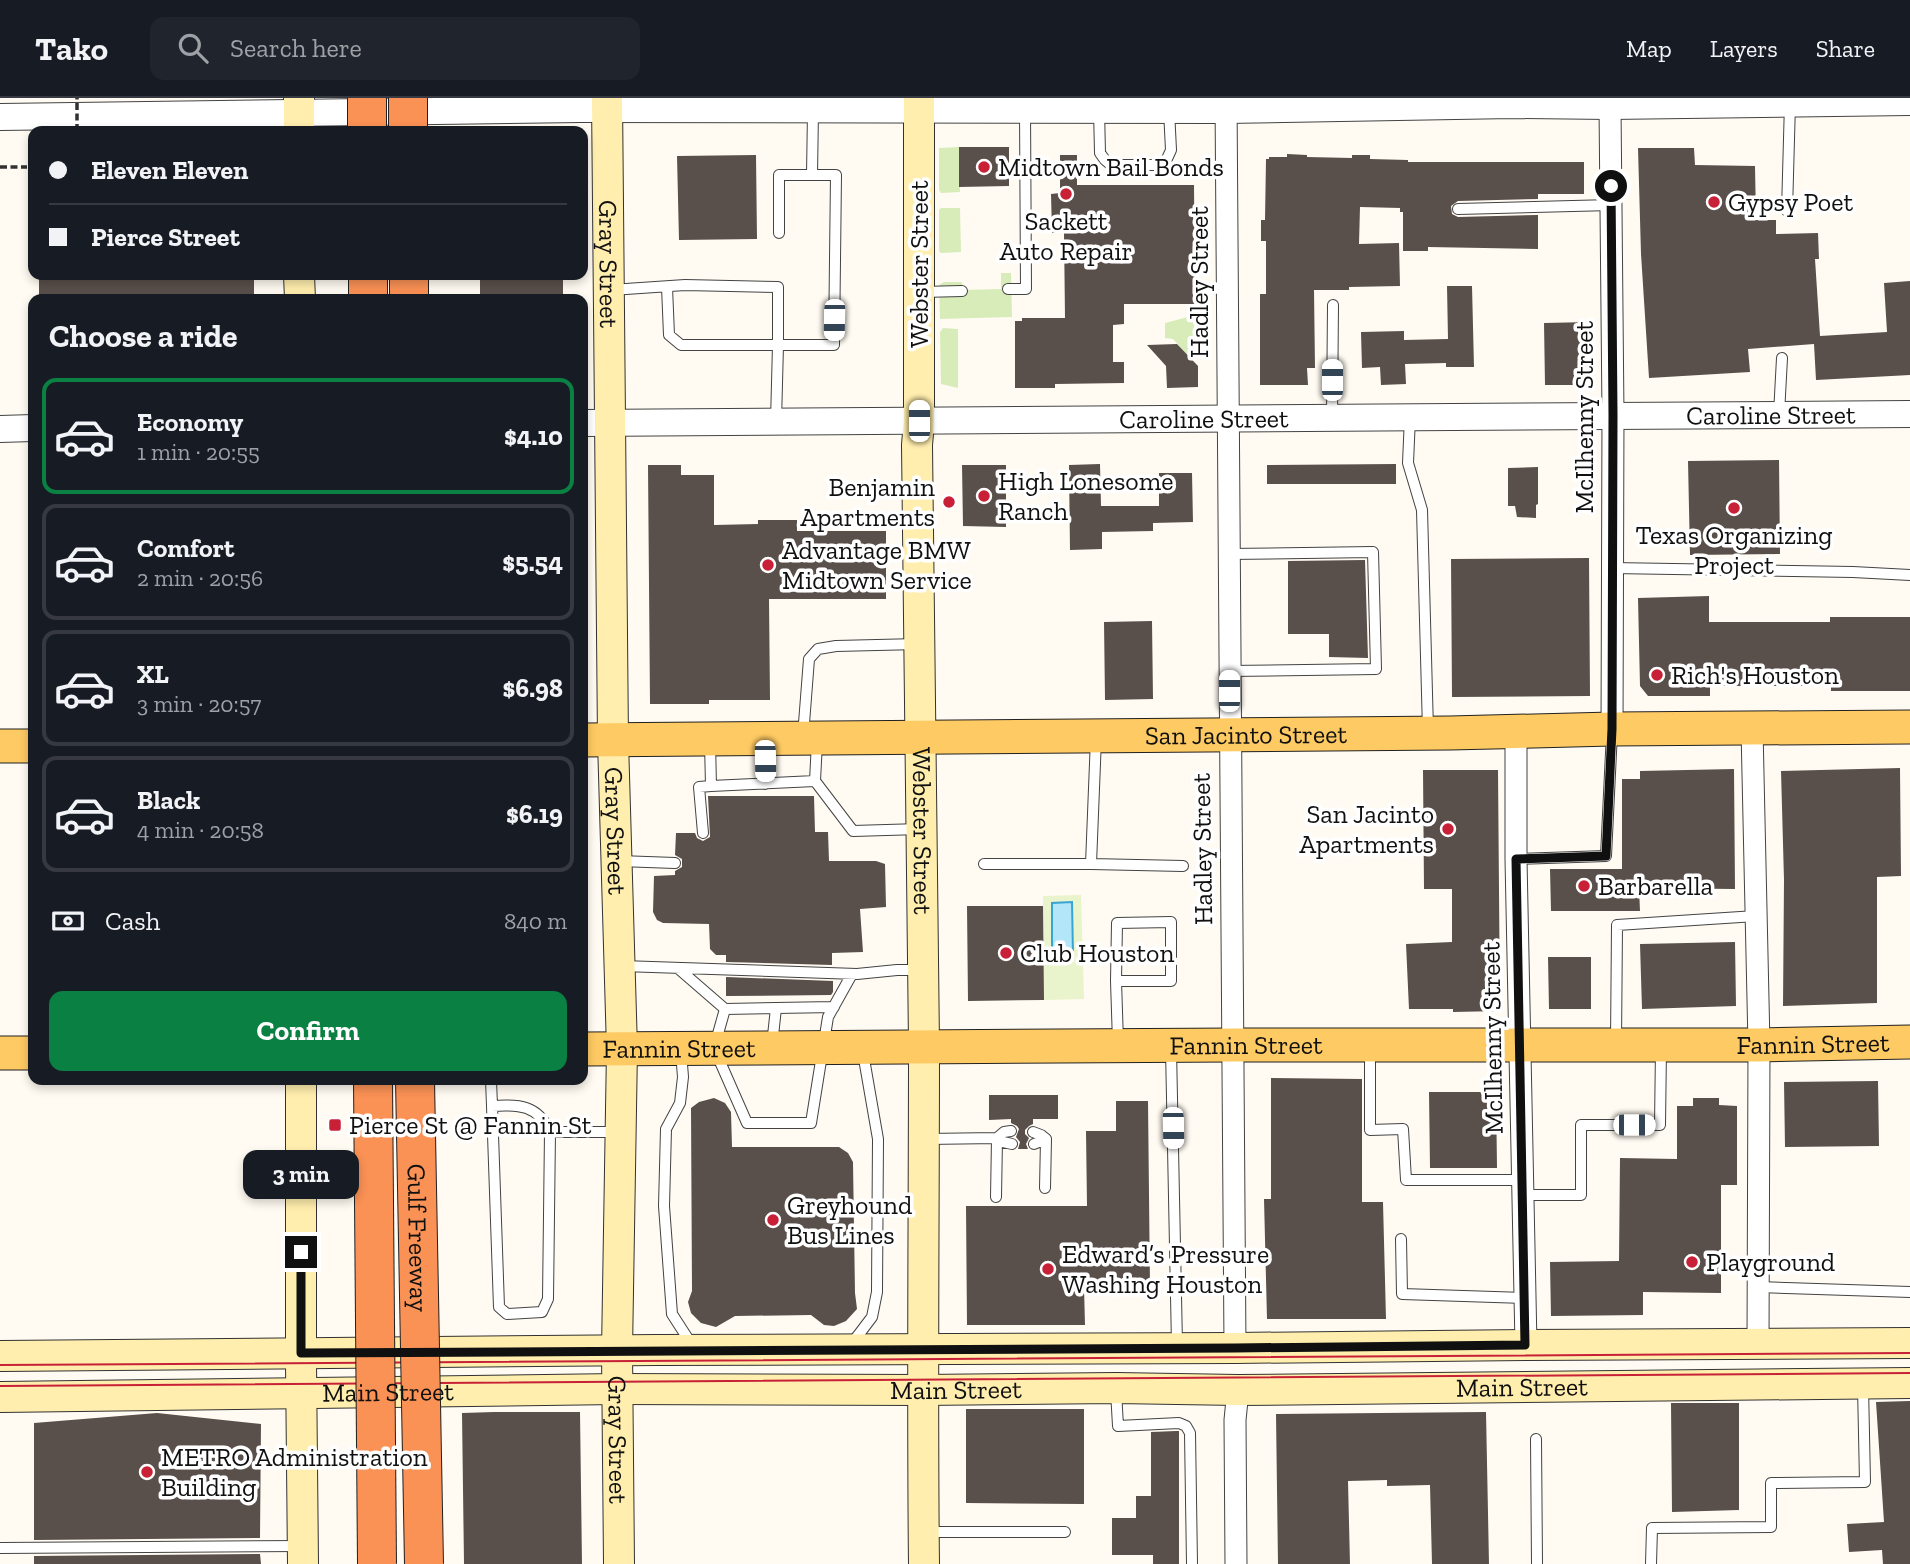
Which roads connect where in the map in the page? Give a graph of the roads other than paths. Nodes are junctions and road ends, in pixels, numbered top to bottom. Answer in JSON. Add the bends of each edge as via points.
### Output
{"nodes":[{"id":1,"x":367,"y":98,"type":"edge"},
{"id":2,"x":408,"y":98,"type":"edge"},
{"id":3,"x":1512,"y":101,"type":"edge"},
{"id":4,"x":1748,"y":101,"type":"edge"},
{"id":5,"x":1910,"y":102,"type":"edge"},
{"id":6,"x":1330,"y":103,"type":"edge"},
{"id":7,"x":1790,"y":103,"type":"junction"},
{"id":8,"x":607,"y":104,"type":"edge"},
{"id":9,"x":919,"y":104,"type":"edge"},
{"id":10,"x":1226,"y":104,"type":"edge"},
{"id":11,"x":1611,"y":106,"type":"junction"},
{"id":12,"x":813,"y":109,"type":"junction"},
{"id":13,"x":1026,"y":110,"type":"junction"},
{"id":14,"x":1099,"y":110,"type":"junction"},
{"id":15,"x":1169,"y":110,"type":"junction"},
{"id":16,"x":299,"y":114,"type":"edge"},
{"id":17,"x":0,"y":117,"type":"edge"},
{"id":18,"x":367,"y":126,"type":"edge"},
{"id":19,"x":408,"y":126,"type":"edge"},
{"id":20,"x":812,"y":174,"type":"junction"},
{"id":21,"x":1612,"y":205,"type":"junction"},
{"id":22,"x":1458,"y":209,"type":"dead end"},
{"id":23,"x":1787,"y":211,"type":"dead end"},
{"id":24,"x":779,"y":233,"type":"dead end"},
{"id":25,"x":667,"y":287,"type":"junction"},
{"id":26,"x":1008,"y":289,"type":"dead end"},
{"id":27,"x":609,"y":290,"type":"junction"},
{"id":28,"x":962,"y":291,"type":"dead end"},
{"id":29,"x":919,"y":292,"type":"junction"},
{"id":30,"x":1333,"y":305,"type":"dead end"},
{"id":31,"x":778,"y":345,"type":"junction"},
{"id":32,"x":1782,"y":358,"type":"dead end"},
{"id":33,"x":1779,"y":414,"type":"junction"},
{"id":34,"x":1910,"y":414,"type":"edge"},
{"id":35,"x":1613,"y":415,"type":"junction"},
{"id":36,"x":1410,"y":417,"type":"junction"},
{"id":37,"x":1332,"y":418,"type":"junction"},
{"id":38,"x":1228,"y":419,"type":"junction"},
{"id":39,"x":776,"y":421,"type":"junction"},
{"id":40,"x":919,"y":421,"type":"junction"},
{"id":41,"x":597,"y":422,"type":"edge"},
{"id":42,"x":28,"y":428,"type":"edge"},
{"id":43,"x":0,"y":429,"type":"edge"},
{"id":44,"x":1228,"y":554,"type":"junction"},
{"id":45,"x":1612,"y":568,"type":"junction"},
{"id":46,"x":1910,"y":575,"type":"edge"},
{"id":47,"x":921,"y":644,"type":"junction"},
{"id":48,"x":1229,"y":671,"type":"junction"},
{"id":49,"x":1910,"y":727,"type":"edge"},
{"id":50,"x":1612,"y":729,"type":"junction"},
{"id":51,"x":1752,"y":729,"type":"junction"},
{"id":52,"x":1516,"y":731,"type":"junction"},
{"id":53,"x":1428,"y":733,"type":"junction"},
{"id":54,"x":1229,"y":734,"type":"junction"},
{"id":55,"x":1096,"y":736,"type":"junction"},
{"id":56,"x":921,"y":737,"type":"junction"},
{"id":57,"x":810,"y":738,"type":"junction"},
{"id":58,"x":764,"y":739,"type":"junction"},
{"id":59,"x":710,"y":740,"type":"junction"},
{"id":60,"x":598,"y":741,"type":"edge"},
{"id":61,"x":0,"y":746,"type":"edge"},
{"id":62,"x":28,"y":746,"type":"edge"},
{"id":63,"x":815,"y":781,"type":"junction"},
{"id":64,"x":765,"y":784,"type":"junction"},
{"id":65,"x":711,"y":786,"type":"junction"},
{"id":66,"x":922,"y":828,"type":"junction"},
{"id":67,"x":703,"y":833,"type":"dead end"},
{"id":68,"x":1516,"y":859,"type":"junction"},
{"id":69,"x":617,"y":861,"type":"junction"},
{"id":70,"x":675,"y":863,"type":"dead end"},
{"id":71,"x":984,"y":863,"type":"dead end"},
{"id":72,"x":1091,"y":864,"type":"junction"},
{"id":73,"x":1183,"y":866,"type":"dead end"},
{"id":74,"x":1756,"y":916,"type":"junction"},
{"id":75,"x":620,"y":966,"type":"junction"},
{"id":76,"x":680,"y":970,"type":"junction"},
{"id":77,"x":923,"y":970,"type":"junction"},
{"id":78,"x":852,"y":974,"type":"junction"},
{"id":79,"x":1116,"y":981,"type":"junction"},
{"id":80,"x":834,"y":1007,"type":"junction"},
{"id":81,"x":776,"y":1008,"type":"junction"},
{"id":82,"x":725,"y":1009,"type":"junction"},
{"id":83,"x":1910,"y":1042,"type":"edge"},
{"id":84,"x":1370,"y":1044,"type":"junction"},
{"id":85,"x":1520,"y":1044,"type":"junction"},
{"id":86,"x":1118,"y":1045,"type":"junction"},
{"id":87,"x":1171,"y":1045,"type":"junction"},
{"id":88,"x":1233,"y":1045,"type":"junction"},
{"id":89,"x":1616,"y":1045,"type":"junction"},
{"id":90,"x":1661,"y":1045,"type":"junction"},
{"id":91,"x":1759,"y":1045,"type":"junction"},
{"id":92,"x":924,"y":1046,"type":"junction"},
{"id":93,"x":823,"y":1047,"type":"junction"},
{"id":94,"x":862,"y":1047,"type":"junction"},
{"id":95,"x":681,"y":1048,"type":"junction"},
{"id":96,"x":714,"y":1048,"type":"junction"},
{"id":97,"x":772,"y":1048,"type":"junction"},
{"id":98,"x":588,"y":1049,"type":"edge"},
{"id":99,"x":622,"y":1049,"type":"junction"},
{"id":100,"x":0,"y":1053,"type":"edge"},
{"id":101,"x":28,"y":1053,"type":"edge"},
{"id":102,"x":301,"y":1085,"type":"edge"},
{"id":103,"x":373,"y":1085,"type":"edge"},
{"id":104,"x":415,"y":1085,"type":"edge"},
{"id":105,"x":491,"y":1085,"type":"edge"},
{"id":106,"x":492,"y":1106,"type":"junction"},
{"id":107,"x":1011,"y":1131,"type":"dead end"},
{"id":108,"x":550,"y":1132,"type":"junction"},
{"id":109,"x":621,"y":1132,"type":"junction"},
{"id":110,"x":1033,"y":1132,"type":"dead end"},
{"id":111,"x":997,"y":1138,"type":"junction"},
{"id":112,"x":923,"y":1139,"type":"junction"},
{"id":113,"x":1046,"y":1139,"type":"junction"},
{"id":114,"x":1012,"y":1143,"type":"dead end"},
{"id":115,"x":1034,"y":1144,"type":"dead end"},
{"id":116,"x":1522,"y":1187,"type":"junction"},
{"id":117,"x":1045,"y":1188,"type":"dead end"},
{"id":118,"x":996,"y":1197,"type":"dead end"},
{"id":119,"x":1401,"y":1239,"type":"dead end"},
{"id":120,"x":1758,"y":1287,"type":"junction"},
{"id":121,"x":1910,"y":1292,"type":"edge"},
{"id":122,"x":1525,"y":1298,"type":"junction"},
{"id":123,"x":1910,"y":1343,"type":"edge"},
{"id":124,"x":1758,"y":1344,"type":"junction"},
{"id":125,"x":1525,"y":1345,"type":"junction"},
{"id":126,"x":1177,"y":1347,"type":"junction"},
{"id":127,"x":1235,"y":1348,"type":"junction"},
{"id":128,"x":847,"y":1349,"type":"junction"},
{"id":129,"x":922,"y":1349,"type":"junction"},
{"id":130,"x":695,"y":1350,"type":"junction"},
{"id":131,"x":617,"y":1351,"type":"junction"},
{"id":132,"x":301,"y":1353,"type":"junction"},
{"id":133,"x":0,"y":1356,"type":"edge"},
{"id":134,"x":1863,"y":1383,"type":"junction"},
{"id":135,"x":1910,"y":1383,"type":"edge"},
{"id":136,"x":1116,"y":1388,"type":"junction"},
{"id":137,"x":618,"y":1389,"type":"junction"},
{"id":138,"x":922,"y":1390,"type":"junction"},
{"id":139,"x":1238,"y":1390,"type":"junction"},
{"id":140,"x":301,"y":1393,"type":"junction"},
{"id":141,"x":0,"y":1397,"type":"edge"},
{"id":142,"x":1535,"y":1439,"type":"dead end"},
{"id":143,"x":923,"y":1532,"type":"junction"},
{"id":144,"x":1065,"y":1532,"type":"dead end"},
{"id":145,"x":0,"y":1548,"type":"edge"},
{"id":146,"x":303,"y":1555,"type":"edge"},
{"id":147,"x":377,"y":1564,"type":"edge"},
{"id":148,"x":424,"y":1564,"type":"edge"},
{"id":149,"x":619,"y":1564,"type":"edge"},
{"id":150,"x":924,"y":1564,"type":"edge"},
{"id":151,"x":1192,"y":1564,"type":"edge"},
{"id":152,"x":1236,"y":1564,"type":"edge"},
{"id":153,"x":1537,"y":1564,"type":"edge"},
{"id":154,"x":1651,"y":1564,"type":"edge"}],
"edges":[{"from":1,"to":18,"type":"highway","bridge":true},
{"from":2,"to":19,"type":"highway","bridge":true},
{"from":3,"to":6,"type":"street"},
{"from":3,"to":11,"type":"street"},
{"from":4,"to":7,"type":"street"},
{"from":4,"to":11,"type":"street"},
{"from":5,"to":7,"type":"street"},
{"from":6,"to":10,"type":"street"},
{"from":7,"to":23,"type":"lane"},
{"from":8,"to":12,"type":"street"},
{"from":8,"to":16,"type":"street"},
{"from":8,"to":27,"type":"main road","name":"Gray Street"},
{"from":9,"to":12,"type":"street"},
{"from":9,"to":13,"type":"street"},
{"from":9,"to":29,"type":"main road","name":"Webster Street"},
{"from":10,"to":15,"type":"street"},
{"from":10,"to":38,"type":"street","name":"Hadley Street"},
{"from":11,"to":21,"type":"street","name":"McIlhenny Street"},
{"from":12,"to":20,"type":"lane"},
{"from":13,"to":14,"type":"street"},
{"from":13,"to":26,"type":"lane","via":[[1026,289]]},
{"from":14,"to":15,"type":"street"},
{"from":14,"to":15,"type":"lane","via":[[1104,160],[1111,165],[1159,165],[1167,161],[1171,150]]},
{"from":16,"to":17,"type":"street"},
{"from":20,"to":24,"type":"lane","via":[[779,175]]},
{"from":20,"to":31,"type":"lane","via":[[836,175],[834,345]]},
{"from":21,"to":22,"type":"lane"},
{"from":21,"to":35,"type":"street","name":"McIlhenny Street"},
{"from":25,"to":27,"type":"lane"},
{"from":25,"to":31,"type":"lane","via":[[669,335],[681,345]]},
{"from":25,"to":31,"type":"lane","via":[[778,287]]},
{"from":27,"to":41,"type":"main road","name":"Gray Street"},
{"from":28,"to":29,"type":"lane"},
{"from":29,"to":40,"type":"main road","name":"Webster Street"},
{"from":30,"to":37,"type":"lane"},
{"from":31,"to":39,"type":"lane"},
{"from":32,"to":33,"type":"lane"},
{"from":33,"to":34,"type":"street","name":"Caroline Street"},
{"from":33,"to":35,"type":"street","name":"Caroline Street"},
{"from":35,"to":36,"type":"street","name":"Caroline Street"},
{"from":35,"to":45,"type":"street","name":"McIlhenny Street"},
{"from":36,"to":37,"type":"street","name":"Caroline Street"},
{"from":36,"to":53,"type":"lane","via":[[1408,463],[1422,510]]},
{"from":37,"to":38,"type":"street","name":"Caroline Street"},
{"from":38,"to":40,"type":"street","name":"Caroline Street"},
{"from":38,"to":44,"type":"street","name":"Hadley Street"},
{"from":39,"to":40,"type":"street","name":"Caroline Street"},
{"from":39,"to":41,"type":"street","name":"Caroline Street"},
{"from":40,"to":47,"type":"main road","name":"Webster Street"},
{"from":41,"to":60,"type":"main road","name":"Gray Street"},
{"from":42,"to":43,"type":"street"},
{"from":44,"to":48,"type":"street","name":"Hadley Street"},
{"from":44,"to":48,"type":"lane","via":[[1373,552],[1376,669]]},
{"from":45,"to":46,"type":"lane"},
{"from":45,"to":50,"type":"street","name":"McIlhenny Street"},
{"from":47,"to":56,"type":"main road","name":"Webster Street"},
{"from":47,"to":57,"type":"lane","via":[[818,649],[809,659]]},
{"from":48,"to":54,"type":"street","name":"Hadley Street"},
{"from":49,"to":51,"type":"main road","name":"San Jacinto Street"},
{"from":50,"to":51,"type":"main road","name":"San Jacinto Street"},
{"from":50,"to":52,"type":"main road","name":"San Jacinto Street"},
{"from":50,"to":68,"type":"lane","via":[[1606,856]]},
{"from":51,"to":74,"type":"street"},
{"from":52,"to":53,"type":"main road","name":"San Jacinto Street"},
{"from":52,"to":68,"type":"street","name":"McIlhenny Street"},
{"from":53,"to":54,"type":"main road","name":"San Jacinto Street"},
{"from":54,"to":55,"type":"main road","name":"San Jacinto Street"},
{"from":54,"to":88,"type":"street","name":"Hadley Street"},
{"from":55,"to":56,"type":"main road","name":"San Jacinto Street"},
{"from":55,"to":72,"type":"lane"},
{"from":56,"to":57,"type":"main road","name":"San Jacinto Street"},
{"from":56,"to":66,"type":"main road","name":"Webster Street"},
{"from":57,"to":58,"type":"main road","name":"San Jacinto Street"},
{"from":57,"to":63,"type":"lane"},
{"from":58,"to":59,"type":"main road","name":"San Jacinto Street"},
{"from":58,"to":64,"type":"lane"},
{"from":59,"to":60,"type":"main road","name":"San Jacinto Street"},
{"from":59,"to":65,"type":"lane"},
{"from":60,"to":69,"type":"main road","name":"Gray Street"},
{"from":61,"to":62,"type":"main road"},
{"from":63,"to":64,"type":"lane"},
{"from":63,"to":66,"type":"lane","via":[[853,831]]},
{"from":64,"to":65,"type":"lane"},
{"from":65,"to":67,"type":"lane","via":[[699,788]]},
{"from":66,"to":77,"type":"main road","name":"Webster Street"},
{"from":68,"to":85,"type":"street","name":"McIlhenny Street"},
{"from":69,"to":70,"type":"lane"},
{"from":69,"to":75,"type":"main road","name":"Gray Street"},
{"from":71,"to":72,"type":"lane"},
{"from":72,"to":73,"type":"lane"},
{"from":74,"to":89,"type":"lane","via":[[1617,925]]},
{"from":74,"to":91,"type":"street"},
{"from":75,"to":76,"type":"lane"},
{"from":75,"to":99,"type":"main road","name":"Gray Street"},
{"from":76,"to":78,"type":"lane"},
{"from":76,"to":82,"type":"lane"},
{"from":77,"to":78,"type":"lane"},
{"from":77,"to":92,"type":"main road","name":"Webster Street"},
{"from":78,"to":80,"type":"lane"},
{"from":79,"to":79,"type":"lane","via":[[1117,923],[1171,922],[1171,981]]},
{"from":79,"to":86,"type":"lane"},
{"from":80,"to":81,"type":"lane"},
{"from":80,"to":93,"type":"lane"},
{"from":81,"to":82,"type":"lane"},
{"from":81,"to":97,"type":"lane"},
{"from":82,"to":96,"type":"lane"},
{"from":83,"to":91,"type":"main road","name":"Fannin Street"},
{"from":84,"to":85,"type":"main road","name":"Fannin Street"},
{"from":84,"to":88,"type":"main road","name":"Fannin Street"},
{"from":84,"to":116,"type":"lane","via":[[1370,1130],[1403,1129],[1406,1180]]},
{"from":85,"to":89,"type":"main road","name":"Fannin Street"},
{"from":85,"to":116,"type":"street","name":"McIlhenny Street"},
{"from":86,"to":87,"type":"main road","name":"Fannin Street"},
{"from":86,"to":92,"type":"main road","name":"Fannin Street"},
{"from":87,"to":88,"type":"main road","name":"Fannin Street"},
{"from":87,"to":126,"type":"lane"},
{"from":88,"to":127,"type":"street","name":"Hadley Street"},
{"from":89,"to":90,"type":"main road","name":"Fannin Street"},
{"from":90,"to":91,"type":"main road","name":"Fannin Street"},
{"from":90,"to":116,"type":"lane","via":[[1660,1125],[1581,1125],[1581,1195]]},
{"from":91,"to":120,"type":"street"},
{"from":92,"to":94,"type":"main road","name":"Fannin Street"},
{"from":92,"to":112,"type":"main road","name":"Webster Street"},
{"from":93,"to":94,"type":"main road","name":"Fannin Street"},
{"from":93,"to":96,"type":"lane","via":[[811,1123],[747,1123]]},
{"from":93,"to":97,"type":"main road","name":"Fannin Street"},
{"from":94,"to":128,"type":"lane","via":[[878,1139],[877,1292],[872,1317]]},
{"from":95,"to":96,"type":"main road","name":"Fannin Street"},
{"from":95,"to":99,"type":"main road","name":"Fannin Street"},
{"from":95,"to":130,"type":"lane","via":[[680,1103],[666,1129],[664,1206],[672,1314]]},
{"from":96,"to":97,"type":"main road","name":"Fannin Street"},
{"from":98,"to":99,"type":"main road","name":"Fannin Street"},
{"from":99,"to":109,"type":"main road","name":"Gray Street"},
{"from":100,"to":101,"type":"main road"},
{"from":102,"to":132,"type":"main road"},
{"from":103,"to":147,"type":"highway","name":"Gulf Freeway","bridge":true},
{"from":104,"to":148,"type":"highway","name":"Gulf Freeway","bridge":true},
{"from":105,"to":106,"type":"lane"},
{"from":106,"to":108,"type":"lane","via":[[527,1107],[544,1120]]},
{"from":106,"to":108,"type":"lane","via":[[499,1307],[507,1314],[542,1312],[548,1299]]},
{"from":107,"to":111,"type":"lane"},
{"from":108,"to":109,"type":"lane"},
{"from":109,"to":131,"type":"main road","name":"Gray Street"},
{"from":110,"to":113,"type":"lane"},
{"from":111,"to":112,"type":"lane"},
{"from":111,"to":114,"type":"lane"},
{"from":111,"to":118,"type":"lane"},
{"from":112,"to":129,"type":"main road","name":"Webster Street"},
{"from":113,"to":115,"type":"lane"},
{"from":113,"to":117,"type":"lane"},
{"from":116,"to":122,"type":"street","name":"McIlhenny Street"},
{"from":119,"to":122,"type":"lane","via":[[1402,1294]]},
{"from":120,"to":121,"type":"lane"},
{"from":120,"to":124,"type":"street"},
{"from":122,"to":125,"type":"street","name":"McIlhenny Street"},
{"from":123,"to":124,"type":"main road","name":"Main Street"},
{"from":124,"to":125,"type":"main road","name":"Main Street"},
{"from":125,"to":127,"type":"main road","name":"Main Street"},
{"from":126,"to":127,"type":"main road","name":"Main Street"},
{"from":126,"to":129,"type":"main road","name":"Main Street"},
{"from":128,"to":129,"type":"main road","name":"Main Street"},
{"from":128,"to":130,"type":"main road","name":"Main Street"},
{"from":129,"to":138,"type":"main road","name":"Webster Street"},
{"from":130,"to":131,"type":"main road","name":"Main Street"},
{"from":131,"to":132,"type":"main road","name":"Main Street"},
{"from":131,"to":137,"type":"main road","name":"Gray Street"},
{"from":132,"to":133,"type":"main road","name":"Main Street"},
{"from":132,"to":140,"type":"main road"},
{"from":134,"to":135,"type":"main road","name":"Main Street"},
{"from":134,"to":139,"type":"main road","name":"Main Street"},
{"from":134,"to":154,"type":"lane","via":[[1865,1482],[1771,1483],[1771,1527],[1652,1528]]},
{"from":136,"to":138,"type":"main road","name":"Main Street"},
{"from":136,"to":139,"type":"main road","name":"Main Street"},
{"from":136,"to":151,"type":"lane","via":[[1118,1426],[1179,1423],[1190,1433]]},
{"from":137,"to":138,"type":"main road","name":"Main Street"},
{"from":137,"to":140,"type":"main road","name":"Main Street"},
{"from":137,"to":149,"type":"main road","name":"Gray Street"},
{"from":138,"to":143,"type":"main road","name":"Webster Street"},
{"from":139,"to":152,"type":"street"},
{"from":140,"to":141,"type":"main road","name":"Main Street"},
{"from":140,"to":146,"type":"main road"},
{"from":142,"to":153,"type":"lane"},
{"from":143,"to":144,"type":"lane"},
{"from":143,"to":150,"type":"main road","name":"Webster Street"},
{"from":145,"to":146,"type":"lane"}]}
